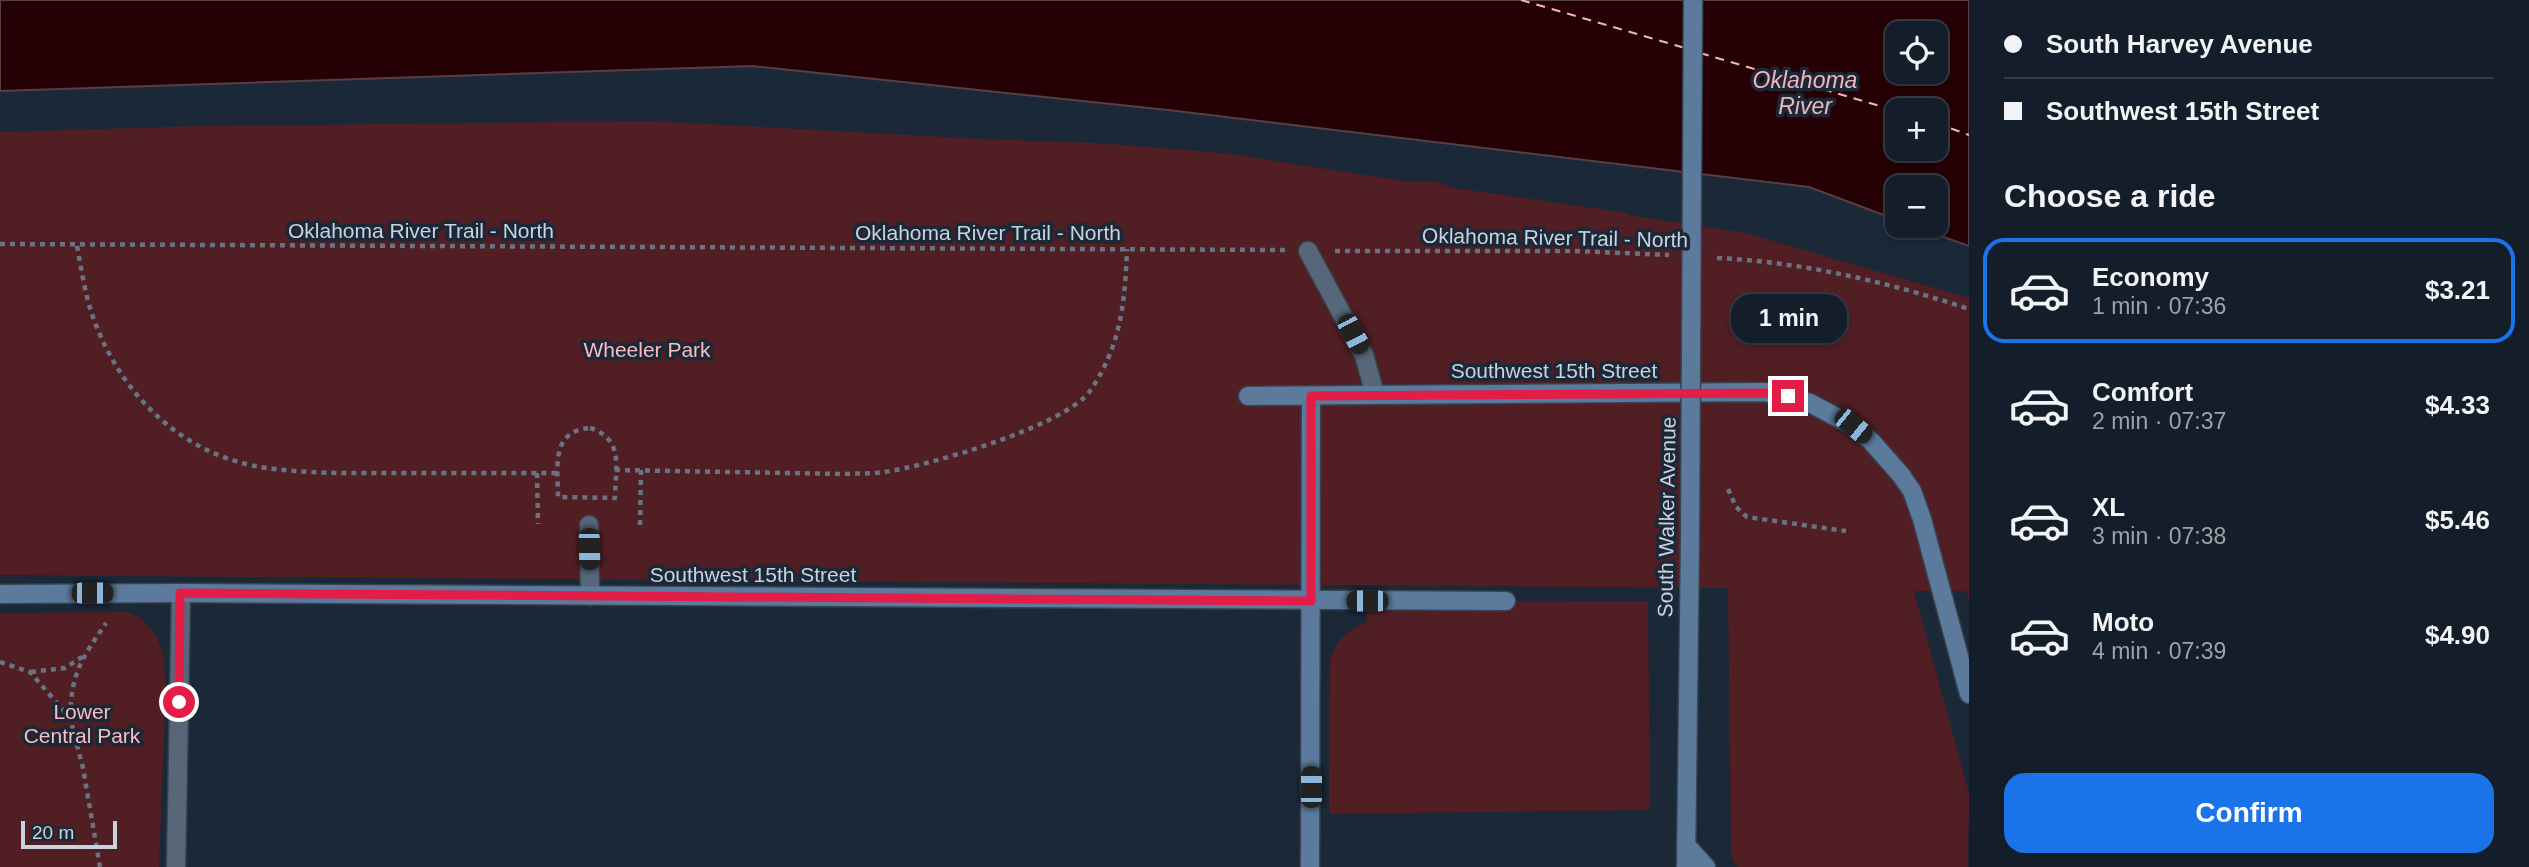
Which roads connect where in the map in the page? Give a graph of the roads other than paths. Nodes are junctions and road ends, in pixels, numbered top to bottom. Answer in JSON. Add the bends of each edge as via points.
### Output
{"nodes":[{"id":1,"x":1693,"y":0,"type":"edge"},
{"id":2,"x":1308,"y":251,"type":"road end"},
{"id":3,"x":1376,"y":394,"type":"junction"},
{"id":4,"x":1248,"y":396,"type":"dead end"},
{"id":5,"x":1311,"y":396,"type":"junction"},
{"id":6,"x":589,"y":525,"type":"dead end"},
{"id":7,"x":180,"y":593,"type":"junction"},
{"id":8,"x":0,"y":594,"type":"edge"},
{"id":9,"x":590,"y":596,"type":"junction"},
{"id":10,"x":1311,"y":601,"type":"junction"},
{"id":11,"x":1506,"y":601,"type":"dead end"},
{"id":12,"x":1969,"y":694,"type":"edge"},
{"id":13,"x":1686,"y":845,"type":"junction"},
{"id":14,"x":176,"y":867,"type":"edge"},
{"id":15,"x":1310,"y":867,"type":"edge"},
{"id":16,"x":1686,"y":867,"type":"edge"},
{"id":17,"x":1706,"y":867,"type":"edge"}],
"edges":[{"from":1,"to":13,"type":"street","name":"South Walker Avenue","bridge":true},
{"from":2,"to":3,"type":"street","via":[[1364,355]]},
{"from":3,"to":5,"type":"street","name":"Southwest 15th Street"},
{"from":3,"to":12,"type":"street","name":"Southwest 15th Street","via":[[1765,393],[1810,403],[1853,426],[1888,458],[1912,491]]},
{"from":4,"to":5,"type":"street","name":"Southwest 15th Street"},
{"from":5,"to":10,"type":"street"},
{"from":6,"to":9,"type":"street"},
{"from":7,"to":8,"type":"street","name":"Southwest 15th Street"},
{"from":7,"to":9,"type":"street","name":"Southwest 15th Street"},
{"from":7,"to":14,"type":"street"},
{"from":9,"to":10,"type":"street","name":"Southwest 15th Street"},
{"from":10,"to":11,"type":"street","name":"Southwest 15th Street"},
{"from":10,"to":15,"type":"street"},
{"from":13,"to":16,"type":"street","name":"South Walker Avenue"},
{"from":13,"to":17,"type":"street"}]}
